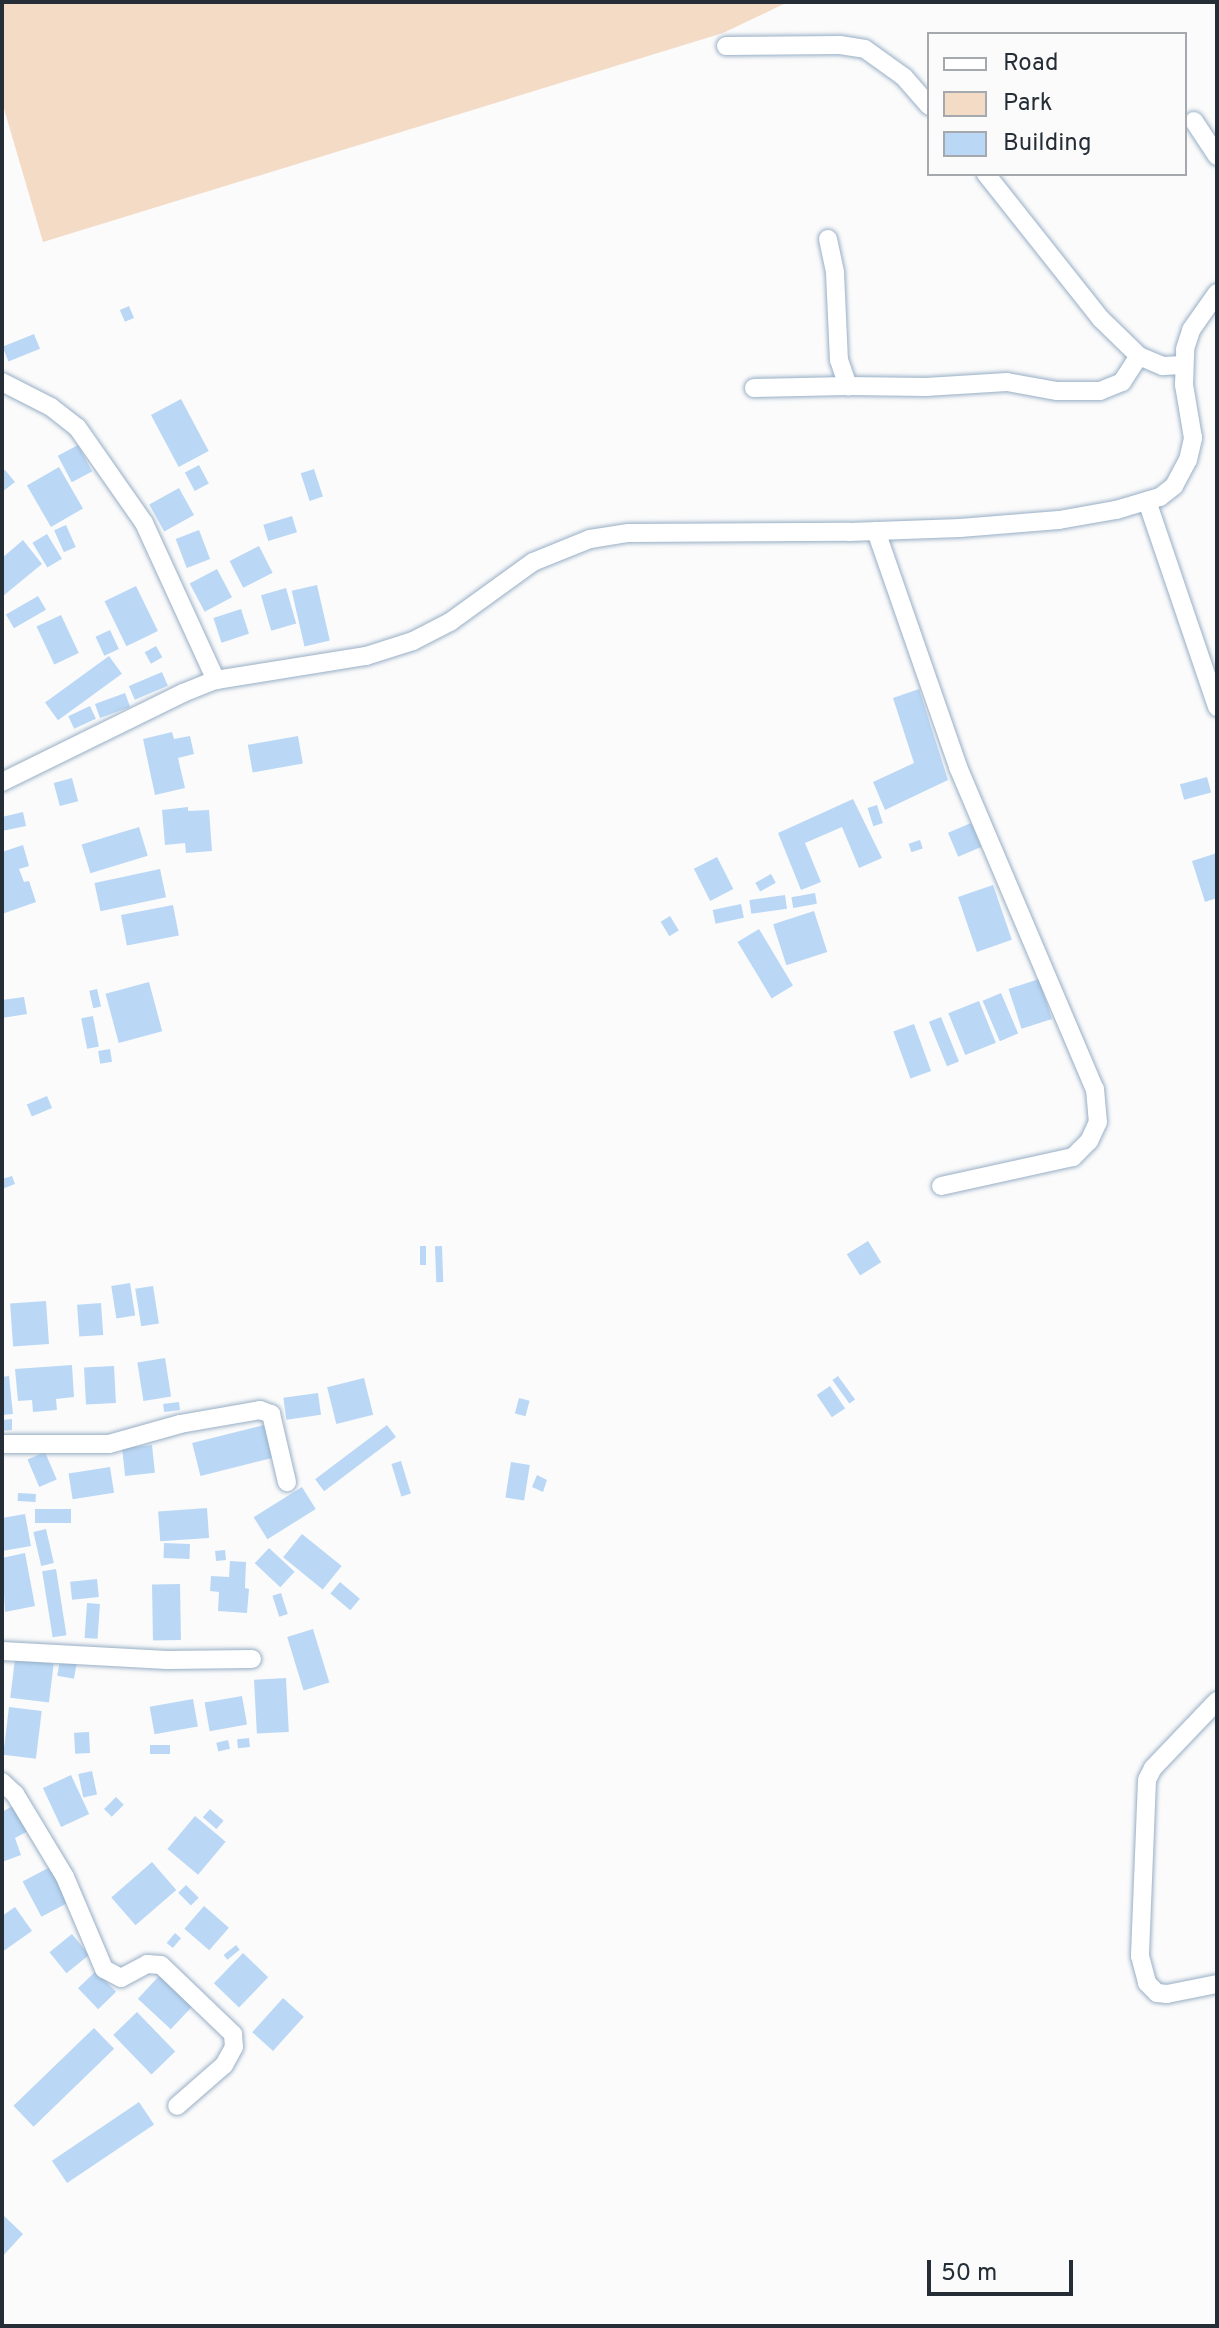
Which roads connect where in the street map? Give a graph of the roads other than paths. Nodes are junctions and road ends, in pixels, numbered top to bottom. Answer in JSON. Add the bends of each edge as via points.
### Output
{"nodes":[{"id":1,"x":726,"y":46,"type":"dead end"},
{"id":2,"x":927,"y":104,"type":"edge"},
{"id":3,"x":1194,"y":121,"type":"dead end"},
{"id":4,"x":1217,"y":156,"type":"edge"},
{"id":5,"x":988,"y":176,"type":"edge"},
{"id":6,"x":828,"y":239,"type":"dead end"},
{"id":7,"x":1217,"y":293,"type":"edge"},
{"id":8,"x":1139,"y":356,"type":"junction"},
{"id":9,"x":1183,"y":365,"type":"junction"},
{"id":10,"x":2,"y":382,"type":"edge"},
{"id":11,"x":848,"y":386,"type":"junction"},
{"id":12,"x":754,"y":388,"type":"dead end"},
{"id":13,"x":1147,"y":501,"type":"junction"},
{"id":14,"x":876,"y":531,"type":"junction"},
{"id":15,"x":216,"y":680,"type":"junction"},
{"id":16,"x":1217,"y":707,"type":"edge"},
{"id":17,"x":2,"y":782,"type":"edge"},
{"id":18,"x":941,"y":1186,"type":"dead end"},
{"id":19,"x":2,"y":1444,"type":"edge"},
{"id":20,"x":287,"y":1482,"type":"dead end"},
{"id":21,"x":2,"y":1651,"type":"edge"},
{"id":22,"x":252,"y":1659,"type":"dead end"},
{"id":23,"x":1217,"y":1701,"type":"edge"},
{"id":24,"x":2,"y":1782,"type":"edge"},
{"id":25,"x":1217,"y":1984,"type":"edge"},
{"id":26,"x":177,"y":2106,"type":"dead end"}],
"edges":[{"from":1,"to":2,"type":"street","via":[[865,49],[904,77]]},
{"from":3,"to":4,"type":"street"},
{"from":5,"to":8,"type":"street","via":[[1101,319]]},
{"from":6,"to":11,"type":"street","via":[[839,360]]},
{"from":7,"to":9,"type":"street","via":[[1191,330]]},
{"from":8,"to":9,"type":"street","via":[[1163,366]]},
{"from":8,"to":11,"type":"street","via":[[1122,382],[1100,391],[1057,391],[1007,382]]},
{"from":9,"to":13,"type":"street","via":[[1193,438],[1188,460],[1174,486]]},
{"from":10,"to":15,"type":"street","via":[[77,427],[144,523]]},
{"from":11,"to":12,"type":"street"},
{"from":13,"to":14,"type":"street","via":[[1059,520]]},
{"from":13,"to":16,"type":"street"},
{"from":14,"to":15,"type":"street","via":[[629,533],[590,539],[533,562],[450,622],[413,641],[366,656]]},
{"from":14,"to":18,"type":"street","via":[[958,767],[1095,1089],[1098,1122],[1073,1157]]},
{"from":15,"to":17,"type":"street"},
{"from":19,"to":20,"type":"street","via":[[109,1444],[260,1410],[271,1414]]},
{"from":21,"to":22,"type":"street"},
{"from":23,"to":25,"type":"street","via":[[1147,1780],[1140,1956],[1142,1973],[1157,1993]]},
{"from":24,"to":26,"type":"street","via":[[15,1794],[65,1877],[104,1969],[121,1978],[147,1964],[161,1965],[233,2034],[234,2047],[224,2065]]}]}
